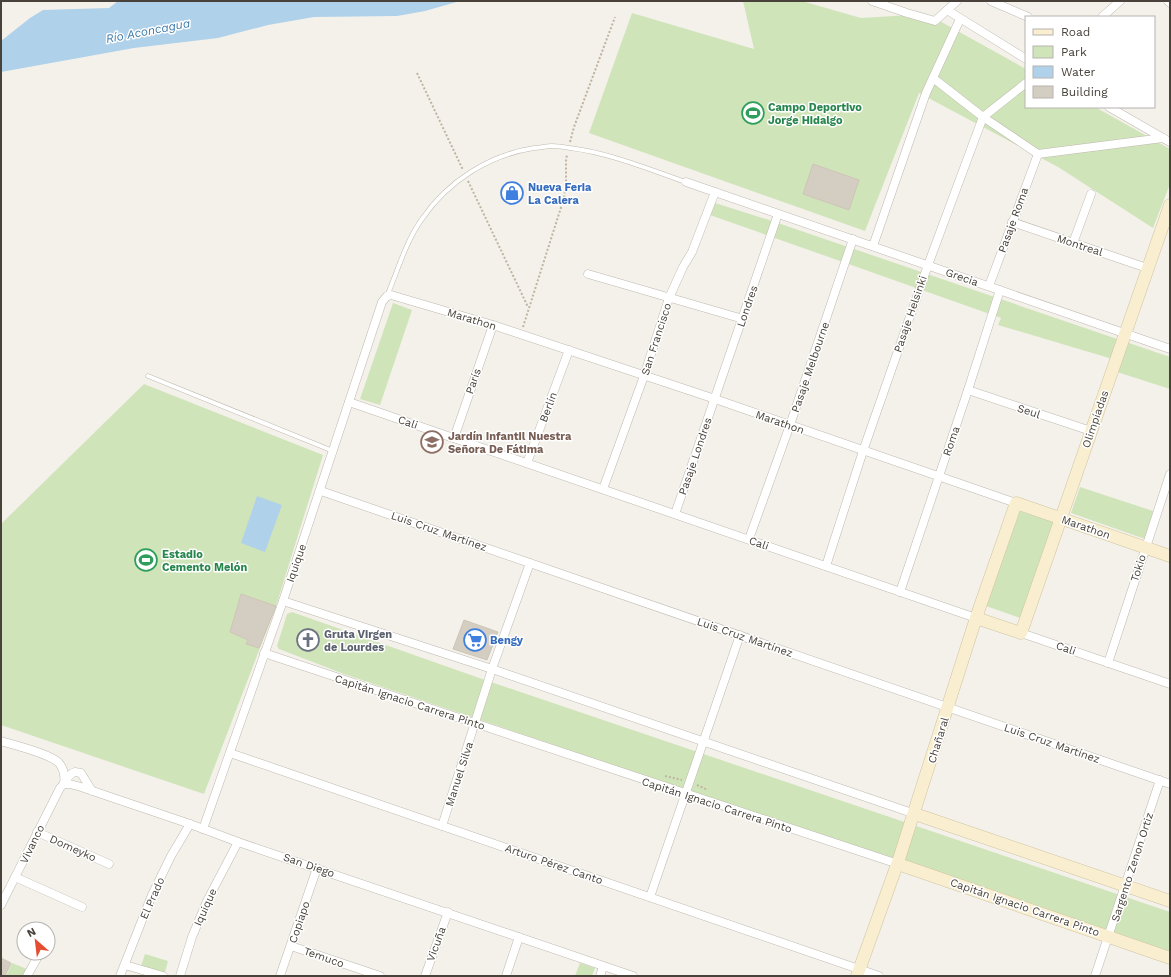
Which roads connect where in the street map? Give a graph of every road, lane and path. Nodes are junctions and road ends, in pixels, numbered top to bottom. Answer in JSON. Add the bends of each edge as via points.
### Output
{"nodes":[{"id":1,"x":872,"y":1,"type":"edge"},
{"id":2,"x":957,"y":1,"type":"edge"},
{"id":3,"x":991,"y":1,"type":"edge"},
{"id":4,"x":1120,"y":1,"type":"edge"},
{"id":5,"x":947,"y":10,"type":"junction"},
{"id":6,"x":1026,"y":16,"type":"edge"},
{"id":7,"x":1103,"y":16,"type":"edge"},
{"id":8,"x":615,"y":17,"type":"dead end"},
{"id":9,"x":960,"y":19,"type":"junction"},
{"id":10,"x":1025,"y":58,"type":"edge"},
{"id":11,"x":417,"y":73,"type":"dead end"},
{"id":12,"x":933,"y":78,"type":"junction"},
{"id":13,"x":1025,"y":83,"type":"edge"},
{"id":14,"x":1111,"y":108,"type":"edge"},
{"id":15,"x":983,"y":117,"type":"junction"},
{"id":16,"x":1167,"y":140,"type":"edge"},
{"id":17,"x":568,"y":148,"type":"junction"},
{"id":18,"x":1038,"y":154,"type":"junction"},
{"id":19,"x":465,"y":175,"type":"junction"},
{"id":20,"x":686,"y":182,"type":"joint"},
{"id":21,"x":715,"y":192,"type":"junction"},
{"id":22,"x":1091,"y":194,"type":"dead end"},
{"id":23,"x":1170,"y":205,"type":"edge"},
{"id":24,"x":778,"y":214,"type":"junction"},
{"id":25,"x":1012,"y":222,"type":"junction"},
{"id":26,"x":853,"y":239,"type":"junction"},
{"id":27,"x":1073,"y":243,"type":"junction"},
{"id":28,"x":873,"y":246,"type":"junction"},
{"id":29,"x":928,"y":265,"type":"junction"},
{"id":30,"x":1147,"y":268,"type":"junction"},
{"id":31,"x":588,"y":274,"type":"dead end"},
{"id":32,"x":989,"y":286,"type":"junction"},
{"id":33,"x":1000,"y":290,"type":"junction"},
{"id":34,"x":387,"y":296,"type":"junction"},
{"id":35,"x":670,"y":298,"type":"junction"},
{"id":36,"x":528,"y":308,"type":"junction"},
{"id":37,"x":743,"y":320,"type":"junction"},
{"id":38,"x":493,"y":324,"type":"junction"},
{"id":39,"x":1125,"y":333,"type":"junction"},
{"id":40,"x":520,"y":334,"type":"junction"},
{"id":41,"x":1170,"y":349,"type":"edge"},
{"id":42,"x":569,"y":350,"type":"junction"},
{"id":43,"x":148,"y":376,"type":"dead end"},
{"id":44,"x":644,"y":376,"type":"junction"},
{"id":45,"x":968,"y":390,"type":"junction"},
{"id":46,"x":715,"y":399,"type":"junction"},
{"id":47,"x":349,"y":402,"type":"junction"},
{"id":48,"x":790,"y":425,"type":"junction"},
{"id":49,"x":1091,"y":431,"type":"junction"},
{"id":50,"x":454,"y":438,"type":"junction"},
{"id":51,"x":863,"y":451,"type":"junction"},
{"id":52,"x":333,"y":452,"type":"junction"},
{"id":53,"x":527,"y":463,"type":"junction"},
{"id":54,"x":1170,"y":474,"type":"edge"},
{"id":55,"x":938,"y":476,"type":"junction"},
{"id":56,"x":603,"y":489,"type":"junction"},
{"id":57,"x":321,"y":491,"type":"junction"},
{"id":58,"x":1016,"y":503,"type":"junction"},
{"id":59,"x":675,"y":514,"type":"junction"},
{"id":60,"x":1060,"y":518,"type":"junction"},
{"id":61,"x":749,"y":539,"type":"junction"},
{"id":62,"x":1145,"y":547,"type":"junction"},
{"id":63,"x":1170,"y":556,"type":"edge"},
{"id":64,"x":530,"y":563,"type":"junction"},
{"id":65,"x":826,"y":566,"type":"junction"},
{"id":66,"x":900,"y":592,"type":"junction"},
{"id":67,"x":283,"y":601,"type":"junction"},
{"id":68,"x":976,"y":618,"type":"junction"},
{"id":69,"x":1021,"y":633,"type":"junction"},
{"id":70,"x":740,"y":635,"type":"junction"},
{"id":71,"x":264,"y":653,"type":"junction"},
{"id":72,"x":1108,"y":663,"type":"junction"},
{"id":73,"x":492,"y":669,"type":"junction"},
{"id":74,"x":1170,"y":684,"type":"edge"},
{"id":75,"x":948,"y":707,"type":"junction"},
{"id":76,"x":476,"y":723,"type":"junction"},
{"id":77,"x":1,"y":741,"type":"edge"},
{"id":78,"x":703,"y":741,"type":"junction"},
{"id":79,"x":230,"y":753,"type":"junction"},
{"id":80,"x":1160,"y":780,"type":"junction"},
{"id":81,"x":64,"y":784,"type":"junction"},
{"id":82,"x":1170,"y":784,"type":"edge"},
{"id":83,"x":92,"y":791,"type":"junction"},
{"id":84,"x":685,"y":794,"type":"junction"},
{"id":85,"x":914,"y":814,"type":"junction"},
{"id":86,"x":190,"y":824,"type":"junction"},
{"id":87,"x":442,"y":826,"type":"junction"},
{"id":88,"x":203,"y":829,"type":"junction"},
{"id":89,"x":37,"y":832,"type":"junction"},
{"id":90,"x":238,"y":842,"type":"junction"},
{"id":91,"x":110,"y":864,"type":"dead end"},
{"id":92,"x":898,"y":864,"type":"junction"},
{"id":93,"x":317,"y":868,"type":"junction"},
{"id":94,"x":15,"y":877,"type":"junction"},
{"id":95,"x":1126,"y":886,"type":"junction"},
{"id":96,"x":650,"y":897,"type":"junction"},
{"id":97,"x":1170,"y":901,"type":"edge"},
{"id":98,"x":2,"y":902,"type":"edge"},
{"id":99,"x":82,"y":907,"type":"dead end"},
{"id":100,"x":448,"y":912,"type":"junction"},
{"id":101,"x":1109,"y":936,"type":"junction"},
{"id":102,"x":519,"y":937,"type":"junction"},
{"id":103,"x":291,"y":946,"type":"junction"},
{"id":104,"x":1170,"y":958,"type":"edge"},
{"id":105,"x":35,"y":961,"type":"edge"},
{"id":106,"x":125,"y":965,"type":"junction"},
{"id":107,"x":604,"y":967,"type":"junction"},
{"id":108,"x":359,"y":973,"type":"edge"},
{"id":109,"x":858,"y":973,"type":"edge"},
{"id":110,"x":27,"y":976,"type":"edge"},
{"id":111,"x":120,"y":976,"type":"edge"},
{"id":112,"x":163,"y":976,"type":"edge"},
{"id":113,"x":180,"y":976,"type":"edge"},
{"id":114,"x":280,"y":976,"type":"edge"},
{"id":115,"x":380,"y":976,"type":"edge"},
{"id":116,"x":425,"y":976,"type":"edge"},
{"id":117,"x":506,"y":976,"type":"edge"},
{"id":118,"x":600,"y":976,"type":"edge"},
{"id":119,"x":633,"y":976,"type":"edge"},
{"id":120,"x":879,"y":976,"type":"edge"},
{"id":121,"x":1095,"y":976,"type":"edge"}],
"edges":[{"from":1,"to":5,"type":"street","via":[[935,21]]},
{"from":2,"to":5,"type":"street"},
{"from":3,"to":6,"type":"street"},
{"from":4,"to":7,"type":"street"},
{"from":5,"to":9,"type":"street"},
{"from":8,"to":17,"type":"path"},
{"from":9,"to":10,"type":"street"},
{"from":9,"to":12,"type":"street"},
{"from":11,"to":19,"type":"path"},
{"from":12,"to":15,"type":"street"},
{"from":12,"to":28,"type":"street"},
{"from":13,"to":15,"type":"street"},
{"from":14,"to":16,"type":"street"},
{"from":15,"to":18,"type":"street"},
{"from":15,"to":29,"type":"street","name":"Pasaje Helsinki"},
{"from":16,"to":18,"type":"street"},
{"from":17,"to":19,"type":"lane","via":[[552,146],[520,151],[497,158]]},
{"from":17,"to":20,"type":"lane","via":[[602,154]]},
{"from":17,"to":36,"type":"path","via":[[564,198]]},
{"from":18,"to":25,"type":"street","name":"Pasaje Roma"},
{"from":19,"to":34,"type":"lane","via":[[439,196],[421,220]]},
{"from":19,"to":36,"type":"path"},
{"from":20,"to":21,"type":"street","name":"Grecia"},
{"from":21,"to":24,"type":"street","name":"Grecia"},
{"from":21,"to":35,"type":"street","name":"San Francisco","via":[[692,252]]},
{"from":22,"to":27,"type":"street"},
{"from":23,"to":30,"type":"street","name":"Olimpíadas"},
{"from":24,"to":26,"type":"street","name":"Grecia"},
{"from":24,"to":37,"type":"street","name":"Londres"},
{"from":25,"to":27,"type":"street","name":"Montreal"},
{"from":25,"to":32,"type":"street","name":"Pasaje Roma"},
{"from":26,"to":28,"type":"street","name":"Grecia"},
{"from":26,"to":48,"type":"street","name":"Pasaje Melbourne"},
{"from":27,"to":30,"type":"street","name":"Montreal"},
{"from":28,"to":29,"type":"street","name":"Grecia"},
{"from":29,"to":32,"type":"street","name":"Grecia"},
{"from":29,"to":51,"type":"street","name":"Pasaje Helsinki"},
{"from":30,"to":39,"type":"street","name":"Olimpíadas"},
{"from":31,"to":35,"type":"street"},
{"from":32,"to":33,"type":"street","name":"Grecia"},
{"from":33,"to":39,"type":"street","name":"Grecia"},
{"from":33,"to":45,"type":"street","name":"Roma"},
{"from":34,"to":38,"type":"street","name":"Marathon","via":[[395,295]]},
{"from":34,"to":47,"type":"street","name":"Iquique","via":[[382,302]]},
{"from":35,"to":37,"type":"street"},
{"from":35,"to":44,"type":"street","name":"San Francisco"},
{"from":36,"to":40,"type":"path"},
{"from":37,"to":46,"type":"street","name":"Londres"},
{"from":38,"to":40,"type":"street","name":"Marathon"},
{"from":38,"to":50,"type":"street","name":"París"},
{"from":39,"to":41,"type":"street","name":"Grecia"},
{"from":39,"to":49,"type":"street","name":"Olimpíadas"},
{"from":40,"to":42,"type":"street","name":"Marathon"},
{"from":42,"to":44,"type":"street","name":"Marathon"},
{"from":42,"to":53,"type":"street","name":"Berlín"},
{"from":43,"to":52,"type":"lane"},
{"from":44,"to":46,"type":"street","name":"Marathon"},
{"from":44,"to":56,"type":"street","name":"San Francisco"},
{"from":45,"to":49,"type":"street","name":"Seul"},
{"from":45,"to":55,"type":"street","name":"Roma"},
{"from":46,"to":48,"type":"street","name":"Marathon"},
{"from":46,"to":59,"type":"street","name":"Pasaje Londres"},
{"from":47,"to":50,"type":"street","name":"Cali"},
{"from":47,"to":52,"type":"street","name":"Iquique"},
{"from":48,"to":51,"type":"street","name":"Marathon"},
{"from":48,"to":61,"type":"street","name":"Pasaje Melbourne"},
{"from":49,"to":60,"type":"street","name":"Olimpíadas"},
{"from":50,"to":53,"type":"street","name":"Cali"},
{"from":51,"to":55,"type":"street","name":"Marathon"},
{"from":51,"to":65,"type":"street","name":"Pasaje Helsinki"},
{"from":52,"to":57,"type":"street","name":"Iquique"},
{"from":53,"to":56,"type":"street","name":"Cali"},
{"from":54,"to":62,"type":"street","name":"Tokio"},
{"from":55,"to":58,"type":"street","name":"Marathon"},
{"from":55,"to":66,"type":"street","name":"Roma"},
{"from":56,"to":59,"type":"street","name":"Cali"},
{"from":57,"to":64,"type":"street","name":"Luis Cruz Martínez"},
{"from":57,"to":67,"type":"street","name":"Iquique"},
{"from":58,"to":60,"type":"street","name":"Marathon"},
{"from":58,"to":68,"type":"street","name":"Chañaral"},
{"from":59,"to":61,"type":"street","name":"Cali"},
{"from":60,"to":62,"type":"street","name":"Marathon"},
{"from":60,"to":69,"type":"street","name":"Olimpíadas"},
{"from":61,"to":65,"type":"street","name":"Cali"},
{"from":62,"to":63,"type":"street","name":"Marathon"},
{"from":62,"to":72,"type":"street","name":"Tokio"},
{"from":64,"to":70,"type":"street","name":"Luis Cruz Martínez"},
{"from":64,"to":73,"type":"street","name":"Manuel Silva"},
{"from":65,"to":66,"type":"street","name":"Cali"},
{"from":66,"to":68,"type":"street","name":"Cali"},
{"from":67,"to":71,"type":"street","name":"Iquique"},
{"from":67,"to":73,"type":"street"},
{"from":68,"to":69,"type":"street","name":"Cali"},
{"from":68,"to":75,"type":"street","name":"Chañaral"},
{"from":69,"to":72,"type":"street","name":"Cali"},
{"from":70,"to":75,"type":"street","name":"Luis Cruz Martínez"},
{"from":70,"to":78,"type":"street"},
{"from":71,"to":76,"type":"street","name":"Capitán Ignacio Carrera Pinto"},
{"from":71,"to":79,"type":"street","name":"Iquique"},
{"from":72,"to":74,"type":"street","name":"Cali"},
{"from":73,"to":76,"type":"street","name":"Manuel Silva"},
{"from":73,"to":78,"type":"street"},
{"from":75,"to":80,"type":"street","name":"Luis Cruz Martínez"},
{"from":75,"to":85,"type":"street","name":"Chañaral"},
{"from":76,"to":84,"type":"street","name":"Capitán Ignacio Carrera Pinto"},
{"from":76,"to":87,"type":"street","name":"Manuel Silva"},
{"from":77,"to":81,"type":"street","via":[[47,756],[59,763]]},
{"from":78,"to":84,"type":"street"},
{"from":78,"to":85,"type":"street"},
{"from":79,"to":87,"type":"street","name":"Arturo Pérez Canto"},
{"from":79,"to":88,"type":"street","name":"Iquique"},
{"from":80,"to":82,"type":"street","name":"Luis Cruz Martínez"},
{"from":80,"to":95,"type":"street","name":"Sargento Zenon Ortiz"},
{"from":81,"to":83,"type":"street","name":"San Diego"},
{"from":81,"to":83,"type":"street","name":"Vivanco","via":[[70,774],[78,772]]},
{"from":81,"to":89,"type":"street","name":"Vivanco"},
{"from":83,"to":86,"type":"street","name":"San Diego"},
{"from":84,"to":92,"type":"street","name":"Capitán Ignacio Carrera Pinto"},
{"from":84,"to":96,"type":"street"},
{"from":85,"to":92,"type":"street","name":"Chañaral"},
{"from":85,"to":95,"type":"street"},
{"from":86,"to":88,"type":"street","name":"San Diego"},
{"from":86,"to":106,"type":"street","name":"El Prado","via":[[152,895]]},
{"from":87,"to":96,"type":"street","name":"Arturo Pérez Canto"},
{"from":88,"to":90,"type":"street","name":"San Diego"},
{"from":89,"to":91,"type":"street","name":"Domeyko"},
{"from":89,"to":94,"type":"street","name":"Vivanco"},
{"from":90,"to":93,"type":"street","name":"San Diego"},
{"from":90,"to":113,"type":"street","name":"Iquique","via":[[207,901]]},
{"from":92,"to":101,"type":"street","name":"Capitán Ignacio Carrera Pinto"},
{"from":92,"to":109,"type":"street","name":"Chañaral"},
{"from":93,"to":100,"type":"street","name":"San Diego"},
{"from":93,"to":103,"type":"street","name":"Copiapo"},
{"from":94,"to":98,"type":"street","name":"Vivanco"},
{"from":94,"to":99,"type":"street"},
{"from":95,"to":97,"type":"street"},
{"from":95,"to":101,"type":"street","name":"Sargento Zenon Ortiz"},
{"from":96,"to":109,"type":"street","name":"Arturo Pérez Canto"},
{"from":100,"to":102,"type":"street","name":"San Diego"},
{"from":100,"to":116,"type":"street","name":"Vicuña"},
{"from":101,"to":104,"type":"street","name":"Capitán Ignacio Carrera Pinto"},
{"from":101,"to":121,"type":"street","name":"Sargento Zenon Ortiz"},
{"from":102,"to":107,"type":"street","name":"San Diego"},
{"from":102,"to":117,"type":"street"},
{"from":103,"to":108,"type":"street","name":"Temuco"},
{"from":103,"to":114,"type":"street","name":"Copiapo"},
{"from":105,"to":110,"type":"street"},
{"from":106,"to":111,"type":"street","name":"El Prado"},
{"from":106,"to":112,"type":"street"},
{"from":107,"to":118,"type":"street"},
{"from":107,"to":119,"type":"street","name":"San Diego"},
{"from":108,"to":115,"type":"street","name":"Temuco"},
{"from":109,"to":120,"type":"street","name":"Arturo Pérez Canto"}]}
